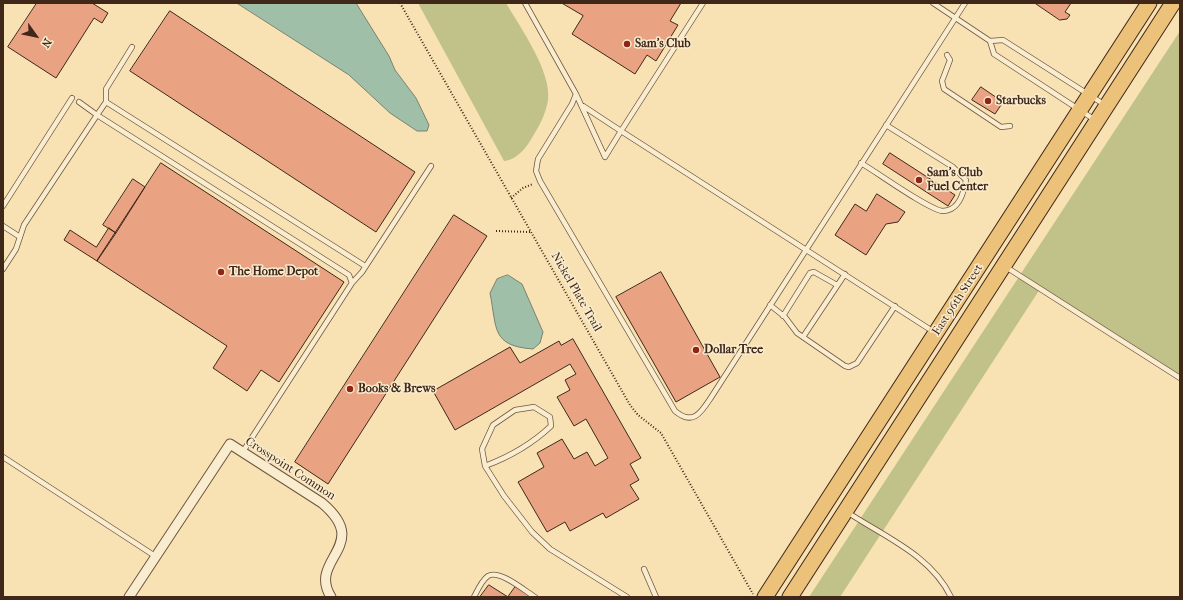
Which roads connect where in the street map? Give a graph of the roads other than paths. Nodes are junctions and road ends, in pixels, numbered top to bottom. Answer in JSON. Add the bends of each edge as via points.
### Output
{"nodes":[{"id":1,"x":525,"y":3,"type":"edge"},
{"id":2,"x":703,"y":3,"type":"edge"},
{"id":3,"x":933,"y":3,"type":"edge"},
{"id":4,"x":965,"y":3,"type":"edge"},
{"id":5,"x":1150,"y":3,"type":"edge"},
{"id":6,"x":1173,"y":3,"type":"edge"},
{"id":7,"x":955,"y":17,"type":"junction"},
{"id":8,"x":990,"y":41,"type":"junction"},
{"id":9,"x":132,"y":46,"type":"dead end"},
{"id":10,"x":947,"y":54,"type":"dead end"},
{"id":11,"x":576,"y":94,"type":"junction"},
{"id":12,"x":1090,"y":95,"type":"junction"},
{"id":13,"x":72,"y":98,"type":"dead end"},
{"id":14,"x":79,"y":102,"type":"dead end"},
{"id":15,"x":106,"y":102,"type":"junction"},
{"id":16,"x":582,"y":106,"type":"junction"},
{"id":17,"x":1107,"y":106,"type":"junction"},
{"id":18,"x":1080,"y":111,"type":"junction"},
{"id":19,"x":97,"y":115,"type":"junction"},
{"id":20,"x":1097,"y":121,"type":"junction"},
{"id":21,"x":886,"y":125,"type":"junction"},
{"id":22,"x":1010,"y":126,"type":"dead end"},
{"id":23,"x":621,"y":131,"type":"junction"},
{"id":24,"x":861,"y":163,"type":"junction"},
{"id":25,"x":431,"y":166,"type":"dead end"},
{"id":26,"x":3,"y":206,"type":"edge"},
{"id":27,"x":3,"y":226,"type":"edge"},
{"id":28,"x":20,"y":237,"type":"junction"},
{"id":29,"x":806,"y":249,"type":"junction"},
{"id":30,"x":1003,"y":265,"type":"junction"},
{"id":31,"x":366,"y":266,"type":"junction"},
{"id":32,"x":3,"y":269,"type":"edge"},
{"id":33,"x":362,"y":272,"type":"junction"},
{"id":34,"x":845,"y":274,"type":"junction"},
{"id":35,"x":349,"y":275,"type":"junction"},
{"id":36,"x":352,"y":283,"type":"junction"},
{"id":37,"x":837,"y":285,"type":"junction"},
{"id":38,"x":770,"y":305,"type":"junction"},
{"id":39,"x":895,"y":306,"type":"junction"},
{"id":40,"x":782,"y":316,"type":"junction"},
{"id":41,"x":936,"y":333,"type":"junction"},
{"id":42,"x":803,"y":337,"type":"junction"},
{"id":43,"x":1180,"y":378,"type":"edge"},
{"id":44,"x":892,"y":402,"type":"junction"},
{"id":45,"x":242,"y":453,"type":"junction"},
{"id":46,"x":3,"y":457,"type":"edge"},
{"id":47,"x":485,"y":466,"type":"junction"},
{"id":48,"x":845,"y":511,"type":"junction"},
{"id":49,"x":155,"y":556,"type":"junction"},
{"id":50,"x":644,"y":570,"type":"dead end"},
{"id":51,"x":128,"y":597,"type":"edge"},
{"id":52,"x":331,"y":597,"type":"edge"},
{"id":53,"x":474,"y":597,"type":"edge"},
{"id":54,"x":535,"y":597,"type":"edge"},
{"id":55,"x":627,"y":597,"type":"edge"},
{"id":56,"x":656,"y":597,"type":"edge"},
{"id":57,"x":765,"y":597,"type":"edge"},
{"id":58,"x":790,"y":597,"type":"edge"},
{"id":59,"x":951,"y":597,"type":"edge"}],
"edges":[{"from":1,"to":11,"type":"lane"},
{"from":2,"to":23,"type":"lane"},
{"from":3,"to":7,"type":"lane"},
{"from":4,"to":7,"type":"lane"},
{"from":5,"to":12,"type":"main road","name":"East 96th Street"},
{"from":6,"to":17,"type":"main road","name":"East 96th Street"},
{"from":7,"to":8,"type":"lane"},
{"from":7,"to":21,"type":"lane"},
{"from":8,"to":12,"type":"lane","via":[[1003,40]]},
{"from":8,"to":18,"type":"lane","via":[[994,54]]},
{"from":9,"to":15,"type":"lane","via":[[106,89]]},
{"from":10,"to":22,"type":"lane","via":[[950,60],[942,81],[944,89],[1001,127]]},
{"from":11,"to":16,"type":"lane"},
{"from":11,"to":38,"type":"lane","via":[[538,159],[536,171],[676,411],[683,417],[692,418],[701,412]]},
{"from":12,"to":17,"type":"lane"},
{"from":12,"to":18,"type":"main road","name":"East 96th Street"},
{"from":13,"to":26,"type":"lane"},
{"from":14,"to":19,"type":"lane"},
{"from":15,"to":19,"type":"lane"},
{"from":15,"to":31,"type":"lane"},
{"from":16,"to":23,"type":"lane"},
{"from":16,"to":23,"type":"lane","via":[[605,156]]},
{"from":17,"to":20,"type":"main road","name":"East 96th Street"},
{"from":18,"to":20,"type":"lane"},
{"from":18,"to":41,"type":"main road","name":"East 96th Street"},
{"from":19,"to":28,"type":"lane","via":[[24,225]]},
{"from":19,"to":35,"type":"lane"},
{"from":20,"to":30,"type":"main road","name":"East 96th Street"},
{"from":21,"to":24,"type":"lane"},
{"from":21,"to":24,"type":"lane","via":[[953,167],[966,180],[964,192],[957,203],[950,210],[942,211]]},
{"from":23,"to":29,"type":"lane"},
{"from":24,"to":29,"type":"lane"},
{"from":25,"to":31,"type":"lane"},
{"from":27,"to":28,"type":"lane"},
{"from":28,"to":32,"type":"lane","via":[[16,249]]},
{"from":29,"to":34,"type":"lane"},
{"from":29,"to":38,"type":"lane"},
{"from":30,"to":43,"type":"lane"},
{"from":30,"to":48,"type":"main road","name":"East 96th Street"},
{"from":31,"to":33,"type":"lane"},
{"from":33,"to":35,"type":"lane"},
{"from":33,"to":36,"type":"lane"},
{"from":34,"to":37,"type":"lane"},
{"from":34,"to":39,"type":"lane"},
{"from":35,"to":36,"type":"lane"},
{"from":36,"to":45,"type":"lane"},
{"from":37,"to":40,"type":"lane","via":[[814,272],[810,273]]},
{"from":37,"to":42,"type":"lane"},
{"from":38,"to":40,"type":"lane"},
{"from":39,"to":41,"type":"lane"},
{"from":39,"to":42,"type":"lane","via":[[853,366],[845,366]]},
{"from":40,"to":42,"type":"lane"},
{"from":41,"to":44,"type":"main road","name":"East 96th Street"},
{"from":44,"to":48,"type":"main road","via":[[874,443],[839,500],[839,505]]},
{"from":44,"to":57,"type":"main road","name":"East 96th Street"},
{"from":45,"to":49,"type":"street","name":"Crosspoint Common","via":[[230,444]]},
{"from":45,"to":52,"type":"street","name":"Crosspoint Common","via":[[322,503],[335,514],[343,533],[342,542],[330,563],[326,578]]},
{"from":46,"to":49,"type":"lane"},
{"from":47,"to":47,"type":"lane","via":[[482,449],[493,425],[515,410],[534,407],[550,417],[551,426],[539,438],[503,459]]},
{"from":47,"to":55,"type":"lane","via":[[532,532],[550,549]]},
{"from":48,"to":58,"type":"main road","name":"East 96th Street"},
{"from":48,"to":59,"type":"lane","via":[[926,563],[939,576]]},
{"from":49,"to":51,"type":"street","name":"Crosspoint Common"},
{"from":50,"to":56,"type":"lane"},
{"from":53,"to":54,"type":"lane","via":[[486,576],[492,574],[506,577]]}]}
